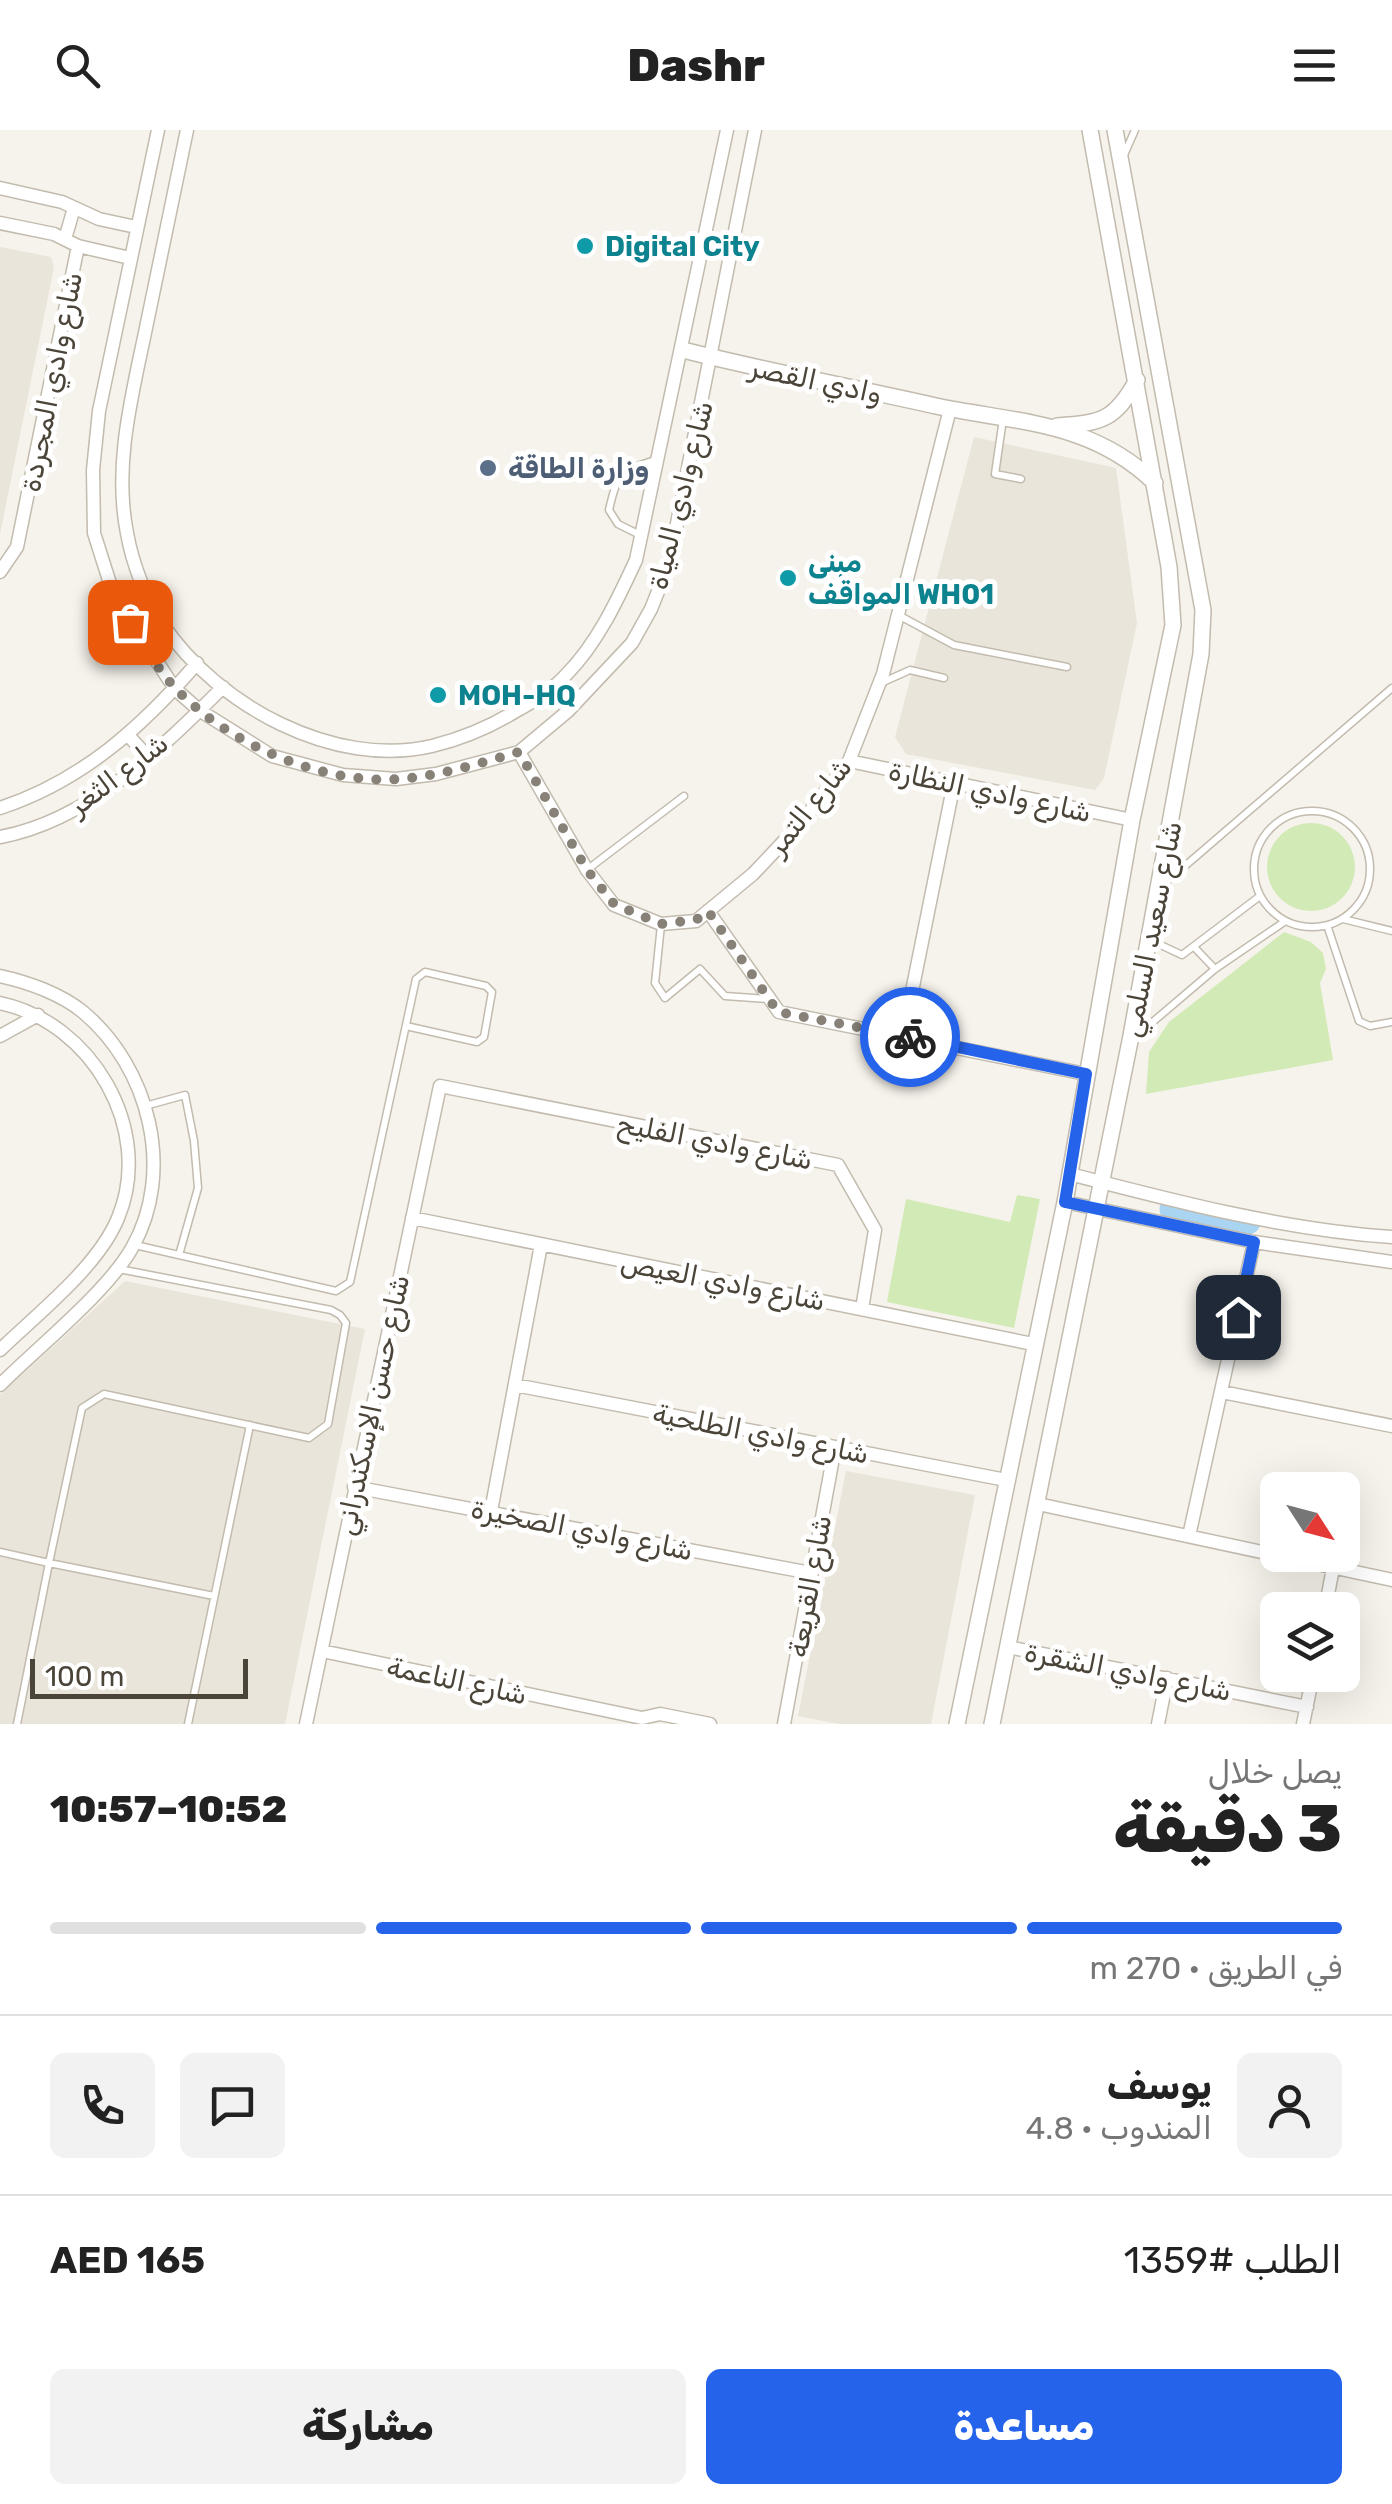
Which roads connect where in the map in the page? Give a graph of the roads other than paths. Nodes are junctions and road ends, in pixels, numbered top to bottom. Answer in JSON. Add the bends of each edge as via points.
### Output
{"nodes":[{"id":1,"x":158,"y":130,"type":"edge"},
{"id":2,"x":187,"y":130,"type":"edge"},
{"id":3,"x":728,"y":130,"type":"edge"},
{"id":4,"x":756,"y":130,"type":"edge"},
{"id":5,"x":1090,"y":130,"type":"edge"},
{"id":6,"x":1116,"y":130,"type":"edge"},
{"id":7,"x":1135,"y":130,"type":"edge"},
{"id":8,"x":1121,"y":160,"type":"junction"},
{"id":9,"x":0,"y":188,"type":"edge"},
{"id":10,"x":74,"y":208,"type":"junction"},
{"id":11,"x":0,"y":223,"type":"edge"},
{"id":12,"x":136,"y":227,"type":"junction"},
{"id":13,"x":72,"y":243,"type":"junction"},
{"id":14,"x":130,"y":258,"type":"junction"},
{"id":15,"x":682,"y":350,"type":"junction"},
{"id":16,"x":713,"y":358,"type":"junction"},
{"id":17,"x":1137,"y":380,"type":"junction"},
{"id":18,"x":950,"y":408,"type":"junction"},
{"id":19,"x":1003,"y":418,"type":"junction"},
{"id":20,"x":1053,"y":426,"type":"junction"},
{"id":21,"x":656,"y":460,"type":"junction"},
{"id":22,"x":1021,"y":479,"type":"dead end"},
{"id":23,"x":1154,"y":483,"type":"junction"},
{"id":24,"x":641,"y":535,"type":"junction"},
{"id":25,"x":0,"y":572,"type":"edge"},
{"id":26,"x":898,"y":615,"type":"junction"},
{"id":27,"x":197,"y":663,"type":"junction"},
{"id":28,"x":1067,"y":667,"type":"dead end"},
{"id":29,"x":944,"y":678,"type":"dead end"},
{"id":30,"x":880,"y":683,"type":"junction"},
{"id":31,"x":222,"y":686,"type":"junction"},
{"id":32,"x":1392,"y":688,"type":"edge"},
{"id":33,"x":175,"y":689,"type":"junction"},
{"id":34,"x":199,"y":710,"type":"junction"},
{"id":35,"x":128,"y":734,"type":"junction"},
{"id":36,"x":519,"y":752,"type":"junction"},
{"id":37,"x":147,"y":756,"type":"junction"},
{"id":38,"x":849,"y":761,"type":"junction"},
{"id":39,"x":954,"y":783,"type":"junction"},
{"id":40,"x":684,"y":796,"type":"dead end"},
{"id":41,"x":0,"y":808,"type":"edge"},
{"id":42,"x":1132,"y":820,"type":"junction"},
{"id":43,"x":0,"y":837,"type":"edge"},
{"id":44,"x":587,"y":870,"type":"junction"},
{"id":45,"x":1159,"y":888,"type":"junction"},
{"id":46,"x":1260,"y":896,"type":"junction"},
{"id":47,"x":708,"y":911,"type":"junction"},
{"id":48,"x":1342,"y":918,"type":"junction"},
{"id":49,"x":1284,"y":922,"type":"junction"},
{"id":50,"x":661,"y":924,"type":"junction"},
{"id":51,"x":1327,"y":925,"type":"junction"},
{"id":52,"x":1392,"y":931,"type":"edge"},
{"id":53,"x":1148,"y":939,"type":"junction"},
{"id":54,"x":1195,"y":948,"type":"junction"},
{"id":55,"x":1216,"y":969,"type":"junction"},
{"id":56,"x":0,"y":976,"type":"edge"},
{"id":57,"x":769,"y":1000,"type":"junction"},
{"id":58,"x":0,"y":1002,"type":"edge"},
{"id":59,"x":38,"y":1015,"type":"junction"},
{"id":60,"x":1392,"y":1022,"type":"edge"},
{"id":61,"x":406,"y":1026,"type":"junction"},
{"id":62,"x":0,"y":1036,"type":"edge"},
{"id":63,"x":903,"y":1036,"type":"junction"},
{"id":64,"x":1130,"y":1041,"type":"junction"},
{"id":65,"x":1086,"y":1074,"type":"junction"},
{"id":66,"x":137,"y":1082,"type":"junction"},
{"id":67,"x":440,"y":1086,"type":"joint"},
{"id":68,"x":114,"y":1096,"type":"junction"},
{"id":69,"x":144,"y":1106,"type":"junction"},
{"id":70,"x":1070,"y":1174,"type":"junction"},
{"id":71,"x":1100,"y":1182,"type":"junction"},
{"id":72,"x":1065,"y":1202,"type":"junction"},
{"id":73,"x":1094,"y":1207,"type":"junction"},
{"id":74,"x":412,"y":1218,"type":"junction"},
{"id":75,"x":1392,"y":1236,"type":"edge"},
{"id":76,"x":1254,"y":1242,"type":"junction"},
{"id":77,"x":134,"y":1245,"type":"junction"},
{"id":78,"x":541,"y":1245,"type":"junction"},
{"id":79,"x":179,"y":1255,"type":"junction"},
{"id":80,"x":1392,"y":1262,"type":"edge"},
{"id":81,"x":118,"y":1269,"type":"junction"},
{"id":82,"x":862,"y":1309,"type":"junction"},
{"id":83,"x":1034,"y":1344,"type":"junction"},
{"id":84,"x":0,"y":1350,"type":"edge"},
{"id":85,"x":0,"y":1385,"type":"edge"},
{"id":86,"x":515,"y":1386,"type":"junction"},
{"id":87,"x":1222,"y":1392,"type":"junction"},
{"id":88,"x":250,"y":1426,"type":"junction"},
{"id":89,"x":1392,"y":1426,"type":"edge"},
{"id":90,"x":834,"y":1447,"type":"junction"},
{"id":91,"x":1006,"y":1480,"type":"junction"},
{"id":92,"x":354,"y":1487,"type":"junction"},
{"id":93,"x":1038,"y":1504,"type":"junction"},
{"id":94,"x":491,"y":1511,"type":"junction"},
{"id":95,"x":1190,"y":1536,"type":"junction"},
{"id":96,"x":0,"y":1552,"type":"edge"},
{"id":97,"x":1260,"y":1552,"type":"edge"},
{"id":98,"x":49,"y":1563,"type":"junction"},
{"id":99,"x":1353,"y":1572,"type":"edge"},
{"id":100,"x":810,"y":1573,"type":"junction"},
{"id":101,"x":1392,"y":1580,"type":"edge"},
{"id":102,"x":214,"y":1596,"type":"junction"},
{"id":103,"x":1008,"y":1647,"type":"junction"},
{"id":104,"x":322,"y":1652,"type":"junction"},
{"id":105,"x":1167,"y":1678,"type":"junction"},
{"id":106,"x":1309,"y":1692,"type":"edge"},
{"id":107,"x":1306,"y":1707,"type":"junction"},
{"id":108,"x":641,"y":1721,"type":"edge"},
{"id":109,"x":17,"y":1724,"type":"edge"},
{"id":110,"x":188,"y":1724,"type":"edge"},
{"id":111,"x":306,"y":1724,"type":"edge"},
{"id":112,"x":710,"y":1724,"type":"edge"},
{"id":113,"x":784,"y":1724,"type":"edge"},
{"id":114,"x":957,"y":1724,"type":"edge"},
{"id":115,"x":992,"y":1724,"type":"edge"},
{"id":116,"x":1158,"y":1724,"type":"edge"},
{"id":117,"x":1304,"y":1724,"type":"edge"}],
"edges":[{"from":1,"to":12,"type":"street","name":"شارع وادي المياة"},
{"from":2,"to":27,"type":"street","name":"شارع وادي المياة","via":[[120,469],[127,538],[145,587],[162,624]]},
{"from":3,"to":15,"type":"street","name":"شارع وادي المياة"},
{"from":4,"to":16,"type":"street","name":"شارع وادي المياة"},
{"from":5,"to":17,"type":"street","name":"شارع سعيد السلمي"},
{"from":6,"to":8,"type":"street","name":"شارع سعيد السلمي"},
{"from":7,"to":8,"type":"lane"},
{"from":8,"to":45,"type":"street","name":"شارع سعيد السلمي","via":[[1203,610],[1202,654]]},
{"from":9,"to":10,"type":"street"},
{"from":10,"to":12,"type":"street"},
{"from":10,"to":13,"type":"street","name":"شارع وادي المجردة"},
{"from":11,"to":13,"type":"street"},
{"from":12,"to":14,"type":"street","name":"شارع وادي المياة"},
{"from":13,"to":14,"type":"street"},
{"from":13,"to":25,"type":"street","name":"شارع وادي المجردة","via":[[18,547]]},
{"from":14,"to":33,"type":"street","name":"شارع وادي المياة","via":[[95,442],[94,532],[114,596]]},
{"from":15,"to":16,"type":"street","name":"وادي القصر"},
{"from":15,"to":21,"type":"street","name":"شارع وادي المياة"},
{"from":16,"to":18,"type":"street","name":"وادي القصر"},
{"from":16,"to":36,"type":"street","name":"شارع وادي المياة","via":[[669,564],[651,609],[632,643]]},
{"from":17,"to":20,"type":"street","via":[[1122,407],[1095,424]]},
{"from":17,"to":23,"type":"street","name":"شارع سعيد السلمي"},
{"from":18,"to":19,"type":"street","name":"وادي القصر"},
{"from":18,"to":26,"type":"street","name":"شارع التمر"},
{"from":19,"to":20,"type":"street","name":"وادي القصر"},
{"from":19,"to":22,"type":"lane","via":[[994,474]]},
{"from":20,"to":23,"type":"street","via":[[1120,453]]},
{"from":21,"to":24,"type":"street","name":"شارع وادي المياة"},
{"from":21,"to":24,"type":"lane","via":[[620,475],[609,510],[618,524]]},
{"from":23,"to":42,"type":"street","name":"شارع سعيد السلمي","via":[[1173,626]]},
{"from":24,"to":31,"type":"street","name":"شارع وادي المياة","via":[[620,593],[564,678],[495,724],[464,736],[395,750],[340,744],[275,724]]},
{"from":26,"to":28,"type":"lane","via":[[954,645]]},
{"from":26,"to":30,"type":"street","name":"شارع التمر"},
{"from":27,"to":31,"type":"street","name":"شارع وادي المياة"},
{"from":27,"to":33,"type":"street","name":"شارع الثغر"},
{"from":29,"to":30,"type":"lane","via":[[910,670]]},
{"from":30,"to":38,"type":"street","name":"شارع التمر"},
{"from":31,"to":34,"type":"street","name":"شارع الثغر"},
{"from":32,"to":45,"type":"lane"},
{"from":33,"to":34,"type":"street","name":"شارع وادي المياة"},
{"from":33,"to":35,"type":"street","name":"شارع الثغر"},
{"from":34,"to":36,"type":"street","name":"شارع وادي المياة","via":[[272,756],[343,775],[436,774]]},
{"from":34,"to":37,"type":"street","name":"شارع الثغر"},
{"from":35,"to":37,"type":"street"},
{"from":35,"to":41,"type":"street","name":"شارع الثغر","via":[[73,777]]},
{"from":36,"to":44,"type":"street"},
{"from":37,"to":43,"type":"street","name":"شارع الثغر","via":[[84,807],[30,832]]},
{"from":38,"to":39,"type":"street","name":"شارع وادي النظارة"},
{"from":38,"to":47,"type":"street","name":"شارع التمر","via":[[802,822]]},
{"from":39,"to":42,"type":"street","name":"شارع وادي النظارة"},
{"from":39,"to":63,"type":"street"},
{"from":40,"to":44,"type":"lane"},
{"from":42,"to":65,"type":"street","name":"شارع سعيد السلمي"},
{"from":44,"to":50,"type":"street","via":[[614,904]]},
{"from":45,"to":53,"type":"street","name":"شارع سعيد السلمي"},
{"from":46,"to":48,"type":"lane","via":[[1254,863],[1266,832],[1294,814],[1326,812],[1356,830],[1369,861],[1362,899]]},
{"from":46,"to":49,"type":"lane"},
{"from":46,"to":54,"type":"lane"},
{"from":47,"to":50,"type":"street","name":"شارع التمر","via":[[696,920]]},
{"from":47,"to":57,"type":"street"},
{"from":48,"to":51,"type":"lane"},
{"from":48,"to":52,"type":"lane"},
{"from":49,"to":51,"type":"lane"},
{"from":49,"to":55,"type":"lane"},
{"from":50,"to":57,"type":"lane","via":[[655,983],[665,998],[700,969],[725,996]]},
{"from":51,"to":60,"type":"lane","via":[[1359,1020],[1370,1026]]},
{"from":53,"to":54,"type":"lane","via":[[1182,955]]},
{"from":53,"to":64,"type":"street","name":"شارع سعيد السلمي"},
{"from":54,"to":55,"type":"lane"},
{"from":55,"to":64,"type":"lane"},
{"from":56,"to":66,"type":"street","via":[[82,1010],[119,1049]]},
{"from":57,"to":63,"type":"street","via":[[778,1012]]},
{"from":58,"to":59,"type":"street"},
{"from":59,"to":62,"type":"street"},
{"from":59,"to":68,"type":"street","via":[[92,1060]]},
{"from":61,"to":61,"type":"lane","via":[[416,980],[424,972],[492,992],[484,1037],[476,1042]]},
{"from":61,"to":79,"type":"lane","via":[[350,1282],[336,1291]]},
{"from":63,"to":65,"type":"street"},
{"from":64,"to":71,"type":"street","name":"شارع سعيد السلمي"},
{"from":65,"to":70,"type":"street","name":"شارع سعيد السلمي"},
{"from":66,"to":68,"type":"street"},
{"from":66,"to":69,"type":"street"},
{"from":67,"to":74,"type":"street","name":"شارع حسن الإسكندراني"},
{"from":67,"to":82,"type":"street","name":"شارع وادي الفليح","via":[[838,1165],[876,1230]]},
{"from":68,"to":84,"type":"street","via":[[130,1160],[119,1216],[87,1264]]},
{"from":69,"to":77,"type":"street","via":[[154,1174]]},
{"from":69,"to":79,"type":"lane","via":[[185,1095],[198,1188]]},
{"from":70,"to":71,"type":"street"},
{"from":70,"to":72,"type":"street","name":"شارع سعيد السلمي"},
{"from":71,"to":73,"type":"street","name":"شارع سعيد السلمي"},
{"from":71,"to":75,"type":"street","via":[[1221,1210]]},
{"from":72,"to":73,"type":"street"},
{"from":72,"to":83,"type":"street","name":"شارع سعيد السلمي"},
{"from":73,"to":76,"type":"street"},
{"from":73,"to":93,"type":"street","name":"شارع سعيد السلمي"},
{"from":74,"to":78,"type":"street","name":"شارع وادي العيص"},
{"from":74,"to":92,"type":"street","name":"شارع حسن الإسكندراني"},
{"from":76,"to":80,"type":"street"},
{"from":76,"to":87,"type":"street"},
{"from":77,"to":79,"type":"lane"},
{"from":77,"to":81,"type":"street"},
{"from":78,"to":82,"type":"street","name":"شارع وادي العيص"},
{"from":78,"to":86,"type":"street"},
{"from":81,"to":85,"type":"street"},
{"from":81,"to":88,"type":"lane","via":[[340,1314],[346,1323],[328,1424],[309,1438]]},
{"from":82,"to":83,"type":"street","name":"شارع وادي العيص"},
{"from":83,"to":91,"type":"street","name":"شارع سعيد السلمي"},
{"from":86,"to":90,"type":"street","name":"شارع وادي الطلحية"},
{"from":86,"to":94,"type":"street"},
{"from":87,"to":89,"type":"street"},
{"from":87,"to":95,"type":"street"},
{"from":88,"to":98,"type":"lane","via":[[104,1394],[93,1398],[82,1408]]},
{"from":88,"to":102,"type":"lane"},
{"from":90,"to":91,"type":"street","name":"شارع وادي الطلحية"},
{"from":90,"to":100,"type":"street","name":"شارع القريعة"},
{"from":91,"to":114,"type":"street","name":"شارع سعيد السلمي"},
{"from":92,"to":94,"type":"street","name":"شارع وادي الصخيرة"},
{"from":92,"to":104,"type":"street","name":"شارع حسن الإسكندراني"},
{"from":93,"to":95,"type":"street"},
{"from":93,"to":103,"type":"street","name":"شارع سعيد السلمي"},
{"from":94,"to":100,"type":"street","name":"شارع وادي الصخيرة"},
{"from":95,"to":97,"type":"street"},
{"from":96,"to":98,"type":"lane"},
{"from":98,"to":102,"type":"lane"},
{"from":98,"to":109,"type":"lane"},
{"from":99,"to":101,"type":"street"},
{"from":100,"to":113,"type":"street","name":"شارع القريعة"},
{"from":102,"to":110,"type":"lane"},
{"from":103,"to":105,"type":"street","name":"شارع وادي الشقرة"},
{"from":103,"to":115,"type":"street","name":"شارع سعيد السلمي"},
{"from":104,"to":108,"type":"street","name":"شارع الناعمة"},
{"from":104,"to":111,"type":"street","name":"شارع حسن الإسكندراني"},
{"from":105,"to":107,"type":"street","name":"شارع وادي الشقرة"},
{"from":105,"to":116,"type":"street"},
{"from":106,"to":107,"type":"street"},
{"from":107,"to":117,"type":"street"},
{"from":108,"to":112,"type":"street","name":"شارع الناعمة","via":[[660,1714]]}]}
